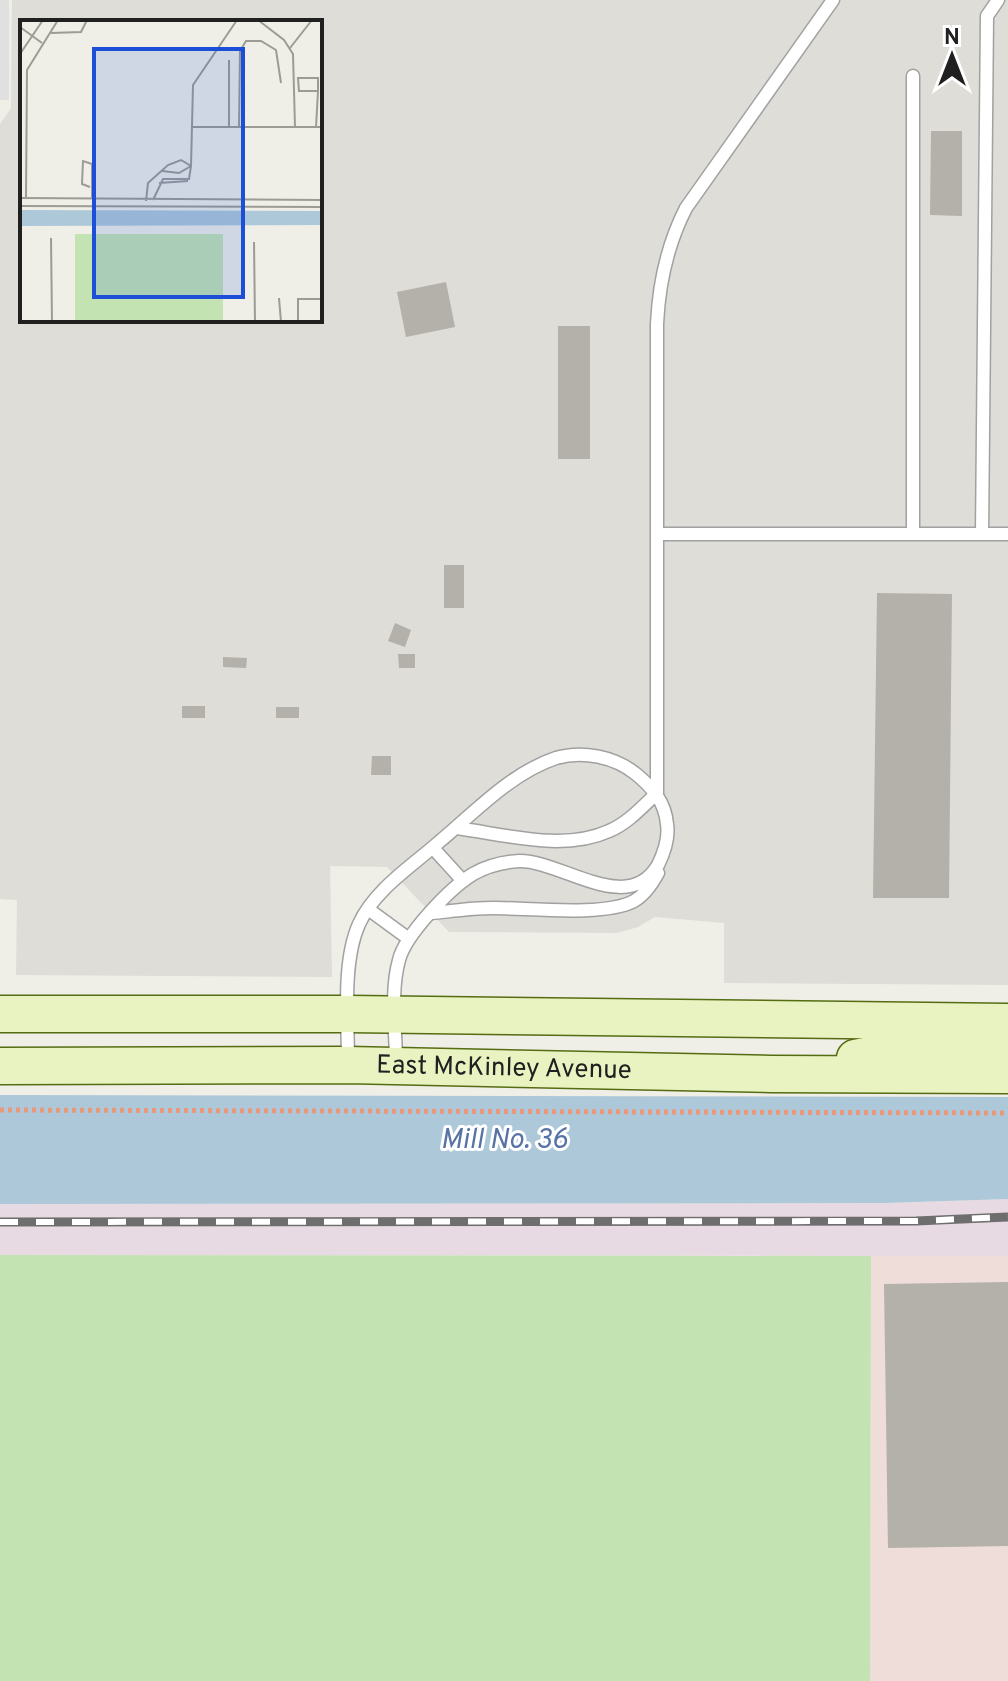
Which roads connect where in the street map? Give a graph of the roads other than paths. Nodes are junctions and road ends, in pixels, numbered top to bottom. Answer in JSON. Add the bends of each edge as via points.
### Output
{"nodes":[{"id":1,"x":833,"y":0,"type":"edge"},
{"id":2,"x":998,"y":0,"type":"edge"},
{"id":3,"x":913,"y":76,"type":"dead end"},
{"id":4,"x":658,"y":534,"type":"junction"},
{"id":5,"x":913,"y":534,"type":"junction"},
{"id":6,"x":982,"y":534,"type":"junction"},
{"id":7,"x":1008,"y":534,"type":"edge"},
{"id":8,"x":657,"y":793,"type":"junction"},
{"id":9,"x":456,"y":828,"type":"junction"},
{"id":10,"x":433,"y":848,"type":"junction"},
{"id":11,"x":663,"y":854,"type":"junction"},
{"id":12,"x":463,"y":881,"type":"junction"},
{"id":13,"x":368,"y":909,"type":"junction"},
{"id":14,"x":432,"y":913,"type":"junction"},
{"id":15,"x":409,"y":939,"type":"junction"},
{"id":16,"x":0,"y":1014,"type":"edge"},
{"id":17,"x":348,"y":1014,"type":"junction"},
{"id":18,"x":395,"y":1015,"type":"junction"},
{"id":19,"x":1008,"y":1022,"type":"edge"},
{"id":20,"x":1008,"y":1046,"type":"edge"},
{"id":21,"x":348,"y":1065,"type":"junction"},
{"id":22,"x":396,"y":1065,"type":"junction"},
{"id":23,"x":0,"y":1066,"type":"edge"},
{"id":24,"x":771,"y":1074,"type":"junction"},
{"id":25,"x":1008,"y":1075,"type":"edge"}],
"edges":[{"from":1,"to":4,"type":"lane","via":[[686,208],[668,250],[657,324]]},
{"from":2,"to":6,"type":"lane","via":[[987,16]]},
{"from":3,"to":5,"type":"lane"},
{"from":4,"to":5,"type":"lane"},
{"from":4,"to":8,"type":"lane"},
{"from":5,"to":6,"type":"lane"},
{"from":6,"to":7,"type":"lane"},
{"from":8,"to":9,"type":"lane","via":[[610,831],[575,840]]},
{"from":8,"to":9,"type":"lane","via":[[612,760],[586,754],[558,758],[497,792]]},
{"from":8,"to":11,"type":"lane","via":[[668,825]]},
{"from":9,"to":10,"type":"lane"},
{"from":10,"to":12,"type":"lane"},
{"from":10,"to":13,"type":"lane"},
{"from":11,"to":12,"type":"lane","via":[[649,877],[630,886],[609,886],[520,861],[488,867]]},
{"from":11,"to":14,"type":"lane","via":[[647,891],[618,907]]},
{"from":12,"to":14,"type":"lane"},
{"from":13,"to":15,"type":"lane"},
{"from":13,"to":17,"type":"lane","via":[[350,951]]},
{"from":14,"to":15,"type":"lane"},
{"from":15,"to":18,"type":"lane","via":[[398,962]]},
{"from":16,"to":17,"type":"main road","name":"East McKinley Avenue"},
{"from":17,"to":18,"type":"main road","name":"East McKinley Avenue"},
{"from":17,"to":21,"type":"lane"},
{"from":18,"to":19,"type":"main road","name":"East McKinley Avenue"},
{"from":18,"to":22,"type":"lane"},
{"from":20,"to":24,"type":"main road","via":[[912,1047]]},
{"from":21,"to":22,"type":"main road","name":"East McKinley Avenue"},
{"from":21,"to":23,"type":"main road","name":"East McKinley Avenue"},
{"from":22,"to":24,"type":"main road","name":"East McKinley Avenue"},
{"from":24,"to":25,"type":"main road","name":"East McKinley Avenue"}]}
